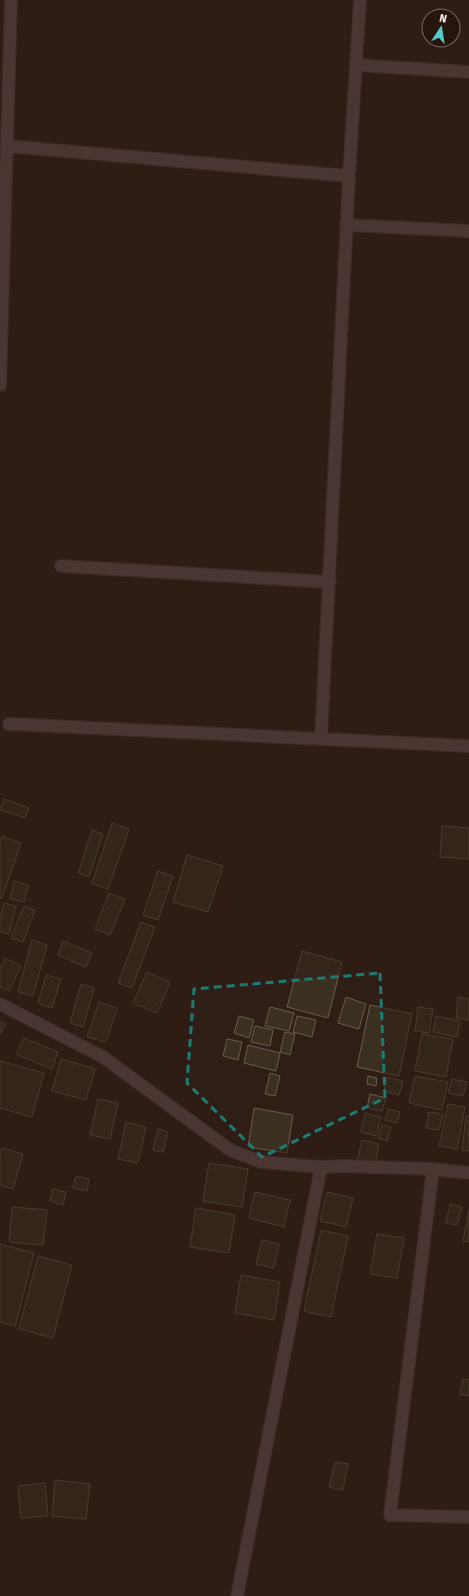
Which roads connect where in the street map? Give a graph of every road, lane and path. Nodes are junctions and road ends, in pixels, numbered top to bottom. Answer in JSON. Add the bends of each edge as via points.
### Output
{"nodes":[{"id":1,"x":11,"y":0,"type":"edge"},
{"id":2,"x":360,"y":0,"type":"edge"},
{"id":3,"x":356,"y":65,"type":"junction"},
{"id":4,"x":469,"y":72,"type":"edge"},
{"id":5,"x":7,"y":146,"type":"junction"},
{"id":6,"x":349,"y":176,"type":"junction"},
{"id":7,"x":348,"y":225,"type":"junction"},
{"id":8,"x":469,"y":232,"type":"edge"},
{"id":9,"x":0,"y":385,"type":"edge"},
{"id":10,"x":61,"y":566,"type":"dead end"},
{"id":11,"x":330,"y":582,"type":"junction"},
{"id":12,"x":9,"y":724,"type":"dead end"},
{"id":13,"x":321,"y":739,"type":"junction"},
{"id":14,"x":469,"y":746,"type":"edge"},
{"id":15,"x":0,"y":1004,"type":"edge"},
{"id":16,"x":321,"y":1168,"type":"junction"},
{"id":17,"x":433,"y":1169,"type":"junction"},
{"id":18,"x":469,"y":1172,"type":"edge"},
{"id":19,"x":469,"y":1517,"type":"edge"},
{"id":20,"x":237,"y":1596,"type":"edge"}],
"edges":[{"from":1,"to":5,"type":"street"},
{"from":2,"to":3,"type":"street"},
{"from":3,"to":4,"type":"street"},
{"from":3,"to":6,"type":"street"},
{"from":5,"to":6,"type":"street"},
{"from":5,"to":9,"type":"street"},
{"from":6,"to":7,"type":"street"},
{"from":7,"to":8,"type":"street"},
{"from":7,"to":11,"type":"street"},
{"from":10,"to":11,"type":"street"},
{"from":11,"to":13,"type":"street"},
{"from":12,"to":13,"type":"street"},
{"from":13,"to":14,"type":"street"},
{"from":15,"to":16,"type":"street","via":[[103,1057],[230,1150],[261,1162]]},
{"from":16,"to":17,"type":"street","via":[[344,1166]]},
{"from":16,"to":20,"type":"street"},
{"from":17,"to":18,"type":"street"},
{"from":17,"to":19,"type":"street","via":[[390,1515]]}]}
